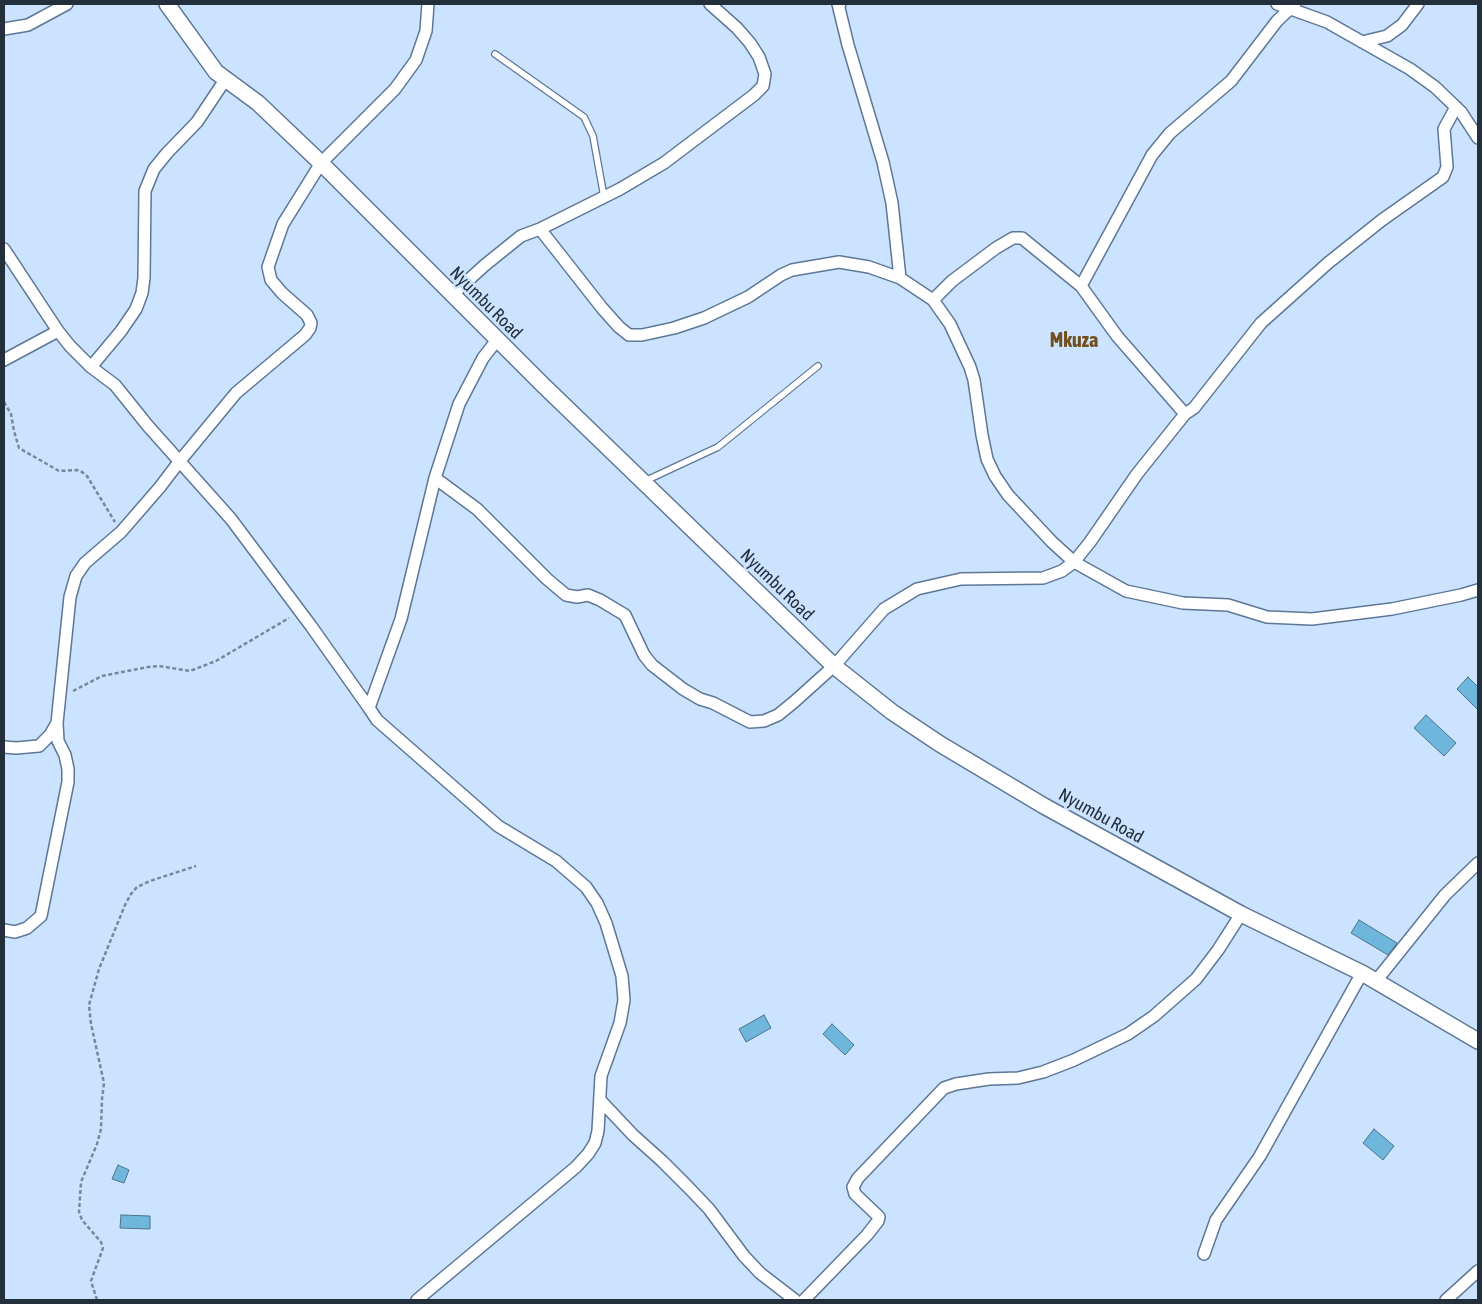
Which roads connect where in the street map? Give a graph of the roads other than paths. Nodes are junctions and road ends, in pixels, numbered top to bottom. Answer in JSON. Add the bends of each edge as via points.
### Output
{"nodes":[{"id":1,"x":67,"y":4,"type":"edge"},
{"id":2,"x":167,"y":4,"type":"edge"},
{"id":3,"x":428,"y":4,"type":"edge"},
{"id":4,"x":710,"y":4,"type":"edge"},
{"id":5,"x":839,"y":4,"type":"edge"},
{"id":6,"x":1277,"y":4,"type":"edge"},
{"id":7,"x":1418,"y":4,"type":"edge"},
{"id":8,"x":1293,"y":6,"type":"edge"},
{"id":9,"x":4,"y":29,"type":"edge"},
{"id":10,"x":1362,"y":42,"type":"junction"},
{"id":11,"x":494,"y":54,"type":"dead end"},
{"id":12,"x":225,"y":80,"type":"junction"},
{"id":13,"x":1456,"y":107,"type":"junction"},
{"id":14,"x":1478,"y":138,"type":"edge"},
{"id":15,"x":321,"y":163,"type":"junction"},
{"id":16,"x":604,"y":197,"type":"junction"},
{"id":17,"x":540,"y":229,"type":"junction"},
{"id":18,"x":4,"y":249,"type":"edge"},
{"id":19,"x":900,"y":278,"type":"junction"},
{"id":20,"x":1081,"y":286,"type":"junction"},
{"id":21,"x":452,"y":295,"type":"junction"},
{"id":22,"x":933,"y":300,"type":"junction"},
{"id":23,"x":58,"y":331,"type":"junction"},
{"id":24,"x":497,"y":340,"type":"junction"},
{"id":25,"x":4,"y":360,"type":"edge"},
{"id":26,"x":818,"y":366,"type":"dead end"},
{"id":27,"x":91,"y":367,"type":"junction"},
{"id":28,"x":1185,"y":414,"type":"junction"},
{"id":29,"x":179,"y":462,"type":"junction"},
{"id":30,"x":435,"y":478,"type":"junction"},
{"id":31,"x":644,"y":482,"type":"junction"},
{"id":32,"x":1074,"y":562,"type":"junction"},
{"id":33,"x":1478,"y":590,"type":"edge"},
{"id":34,"x":834,"y":666,"type":"junction"},
{"id":35,"x":369,"y":708,"type":"junction"},
{"id":36,"x":58,"y":723,"type":"junction"},
{"id":37,"x":4,"y":747,"type":"edge"},
{"id":38,"x":1478,"y":862,"type":"edge"},
{"id":39,"x":1241,"y":914,"type":"junction"},
{"id":40,"x":4,"y":930,"type":"edge"},
{"id":41,"x":1362,"y":973,"type":"junction"},
{"id":42,"x":1376,"y":982,"type":"junction"},
{"id":43,"x":1478,"y":1041,"type":"edge"},
{"id":44,"x":600,"y":1100,"type":"junction"},
{"id":45,"x":1204,"y":1254,"type":"dead end"},
{"id":46,"x":1478,"y":1271,"type":"edge"},
{"id":47,"x":417,"y":1300,"type":"edge"},
{"id":48,"x":795,"y":1300,"type":"edge"},
{"id":49,"x":804,"y":1300,"type":"edge"},
{"id":50,"x":1446,"y":1300,"type":"edge"}],
"edges":[{"from":1,"to":9,"type":"street","via":[[28,25]]},
{"from":2,"to":12,"type":"street","name":"Nyumbu Road","via":[[203,56]]},
{"from":3,"to":15,"type":"street","via":[[426,31],[416,60],[395,89]]},
{"from":4,"to":16,"type":"street","via":[[750,43],[765,74],[763,86],[664,163]]},
{"from":5,"to":19,"type":"street","via":[[883,162],[892,204]]},
{"from":6,"to":8,"type":"street"},
{"from":7,"to":10,"type":"street","via":[[1402,25],[1387,36]]},
{"from":8,"to":10,"type":"street"},
{"from":8,"to":20,"type":"street","via":[[1277,21],[1231,82],[1170,134],[1152,155]]},
{"from":10,"to":13,"type":"street","via":[[1410,69]]},
{"from":11,"to":16,"type":"lane","via":[[584,117],[593,136]]},
{"from":12,"to":15,"type":"street","name":"Nyumbu Road","via":[[258,103]]},
{"from":12,"to":27,"type":"street","via":[[197,122],[154,169],[145,191],[142,293],[136,309]]},
{"from":13,"to":14,"type":"street"},
{"from":13,"to":28,"type":"street","via":[[1444,129],[1447,166],[1443,177],[1328,263],[1261,323],[1194,408]]},
{"from":15,"to":21,"type":"street","name":"Nyumbu Road"},
{"from":15,"to":29,"type":"street","via":[[282,224],[268,267],[272,280],[282,293],[307,315],[310,328],[236,392]]},
{"from":16,"to":17,"type":"street"},
{"from":17,"to":19,"type":"street","via":[[602,308],[629,335],[674,328],[704,318],[792,270],[839,262],[869,267]]},
{"from":17,"to":21,"type":"street","via":[[521,236]]},
{"from":18,"to":23,"type":"street"},
{"from":19,"to":22,"type":"street"},
{"from":20,"to":22,"type":"street","via":[[1022,238],[1013,238],[952,281]]},
{"from":20,"to":28,"type":"street","via":[[1117,336]]},
{"from":21,"to":24,"type":"street","name":"Nyumbu Road"},
{"from":22,"to":32,"type":"street","via":[[950,324],[970,367],[982,434],[995,476],[1008,495]]},
{"from":23,"to":25,"type":"street"},
{"from":23,"to":27,"type":"street"},
{"from":24,"to":30,"type":"street","via":[[483,358],[459,404]]},
{"from":24,"to":31,"type":"street","name":"Nyumbu Road"},
{"from":26,"to":31,"type":"lane","via":[[718,447]]},
{"from":27,"to":29,"type":"street","via":[[115,385]]},
{"from":28,"to":32,"type":"street"},
{"from":29,"to":35,"type":"street","via":[[231,519]]},
{"from":29,"to":36,"type":"street","via":[[121,532],[85,563],[76,576],[70,597]]},
{"from":30,"to":34,"type":"street","via":[[477,509],[566,595],[588,595],[625,615],[652,665],[700,700],[713,702],[750,722],[764,721],[778,715]]},
{"from":30,"to":35,"type":"street","via":[[401,619]]},
{"from":31,"to":34,"type":"street","name":"Nyumbu Road"},
{"from":32,"to":33,"type":"street","via":[[1126,592],[1182,603],[1228,604],[1267,617],[1312,620]]},
{"from":32,"to":34,"type":"street","via":[[1043,578],[961,579],[917,589],[884,609]]},
{"from":34,"to":39,"type":"street","name":"Nyumbu Road","via":[[892,712],[940,744],[1044,806]]},
{"from":35,"to":44,"type":"street","via":[[377,720],[498,826],[556,861],[597,902],[622,976],[624,1000],[620,1023],[601,1076]]},
{"from":36,"to":37,"type":"street","via":[[39,746]]},
{"from":36,"to":40,"type":"street","via":[[58,741],[65,756],[68,782],[41,916],[26,928],[15,932]]},
{"from":38,"to":42,"type":"street","via":[[1445,895]]},
{"from":39,"to":41,"type":"street","name":"Nyumbu Road"},
{"from":39,"to":49,"type":"street","via":[[1196,979],[1128,1034],[1043,1072],[944,1088],[858,1178],[853,1187],[855,1194],[879,1217],[878,1221]]},
{"from":41,"to":42,"type":"street","name":"Nyumbu Road"},
{"from":41,"to":45,"type":"street","via":[[1260,1156],[1216,1220]]},
{"from":42,"to":43,"type":"street","name":"Nyumbu Road"},
{"from":44,"to":47,"type":"street","via":[[595,1143],[576,1167]]},
{"from":44,"to":48,"type":"street","via":[[688,1187],[760,1273]]},
{"from":46,"to":50,"type":"street"}]}
